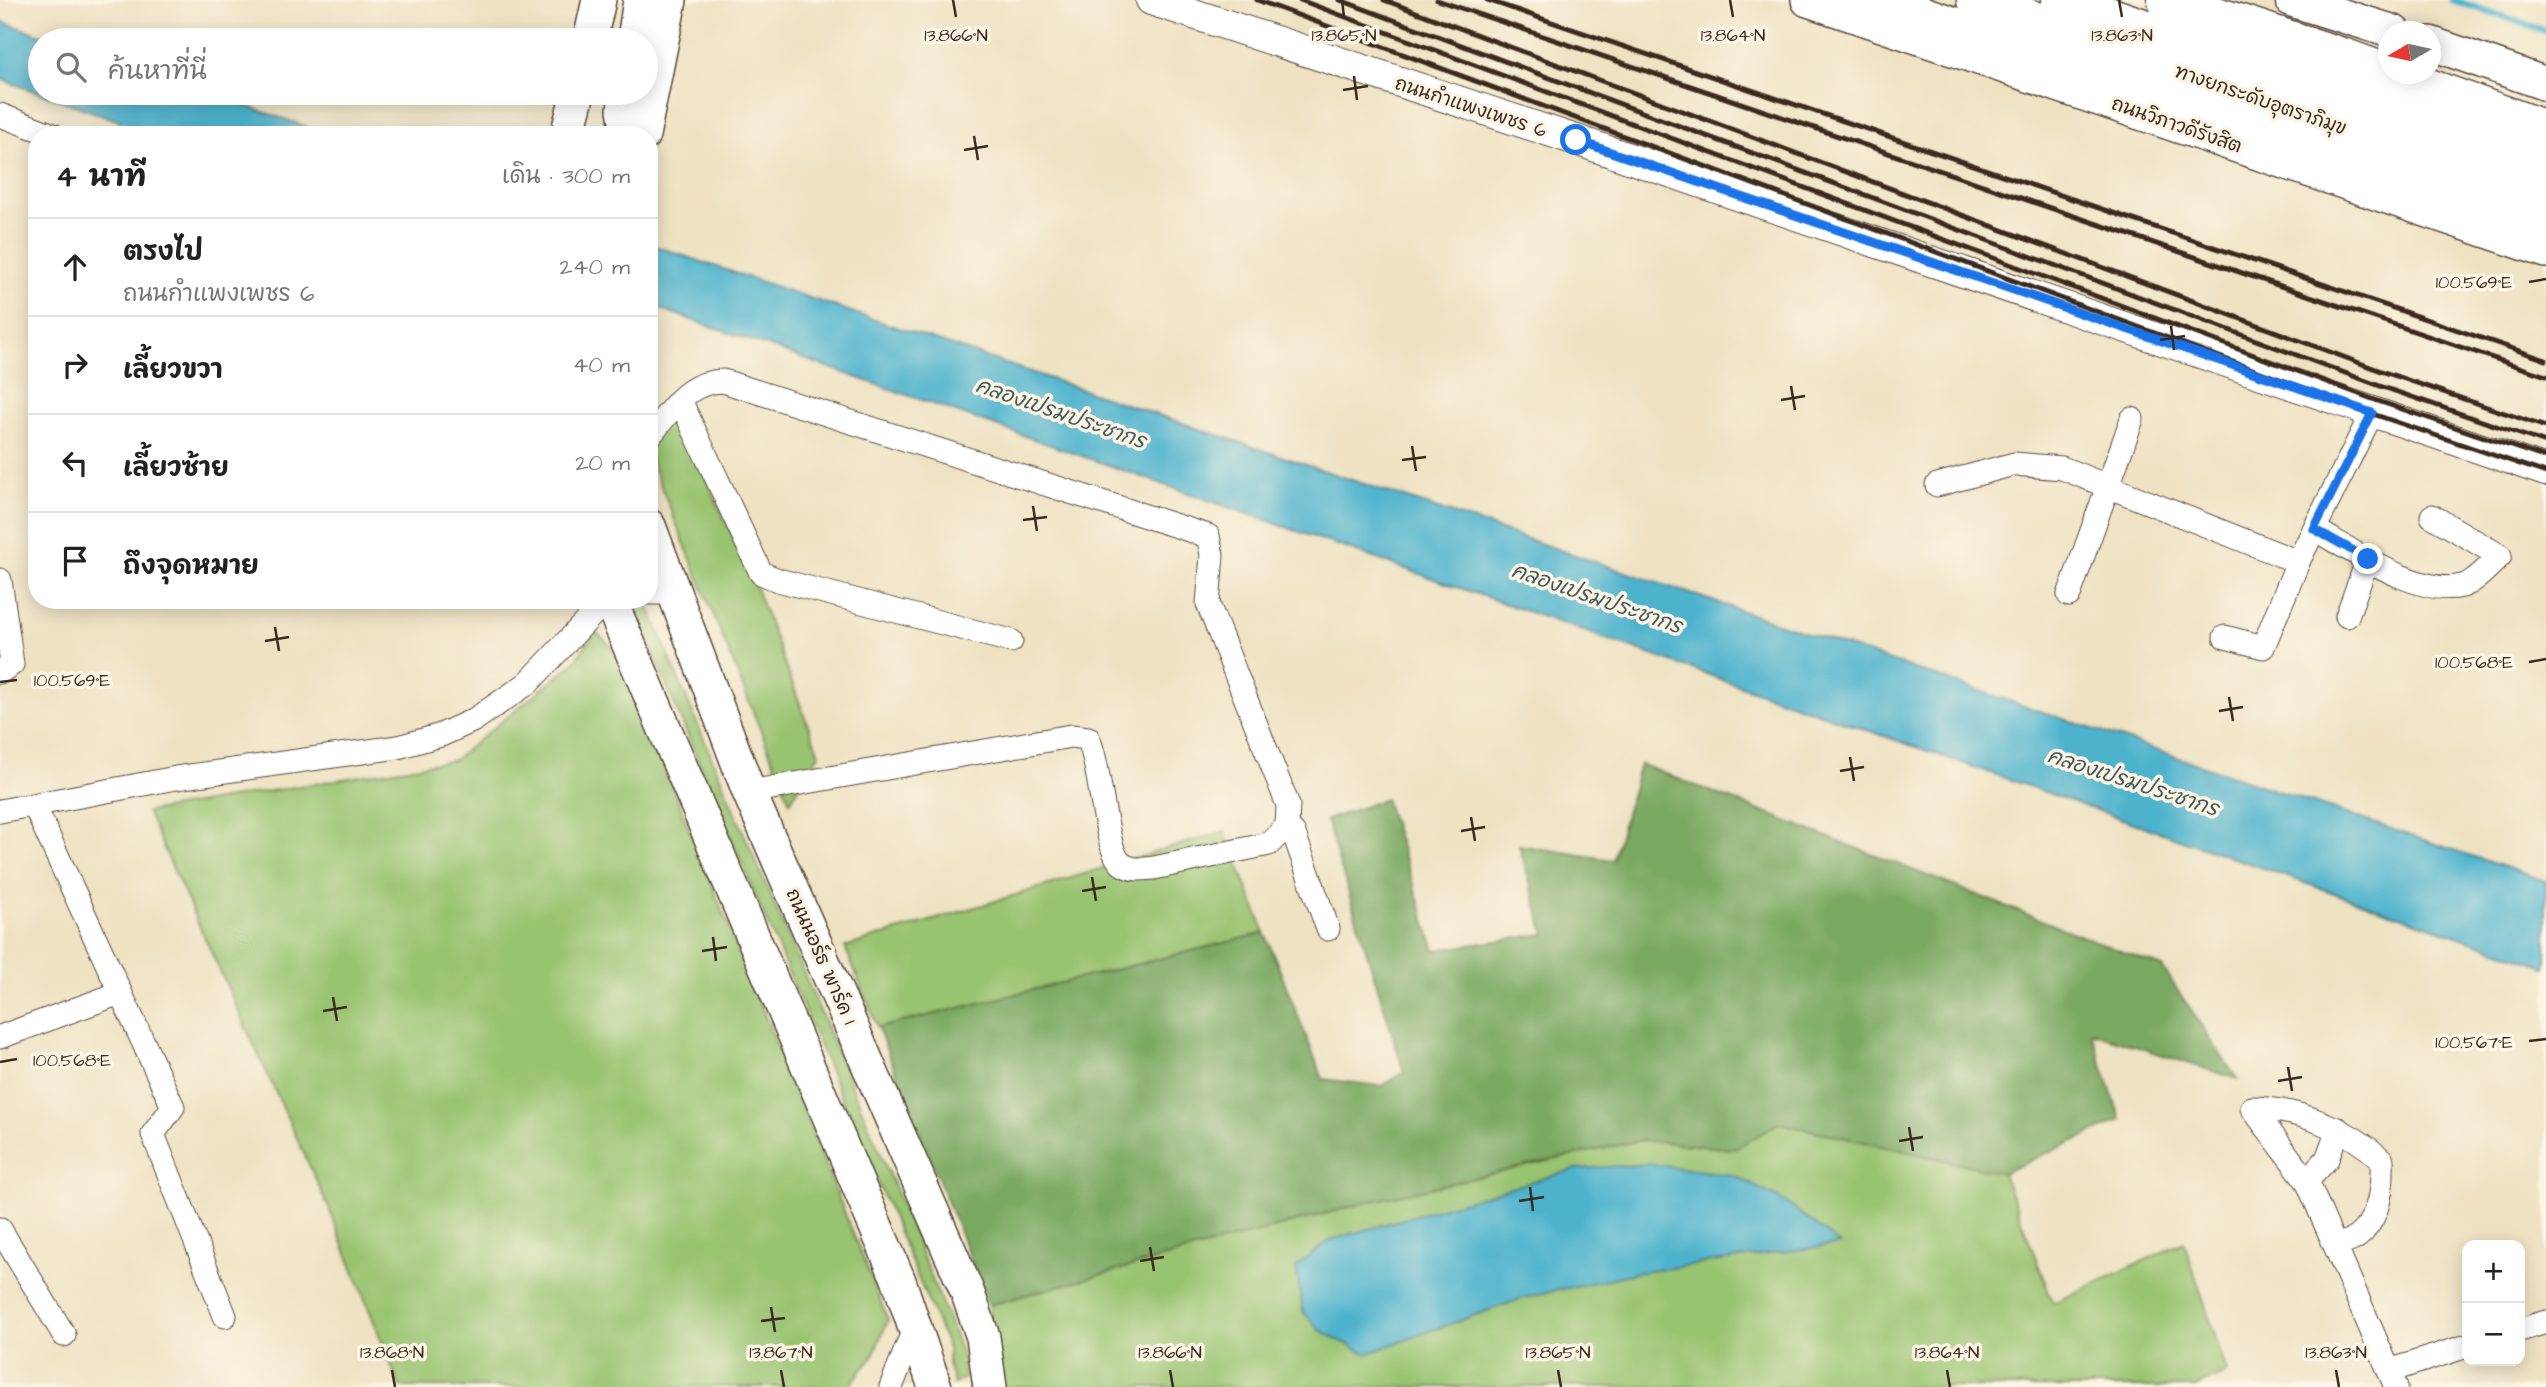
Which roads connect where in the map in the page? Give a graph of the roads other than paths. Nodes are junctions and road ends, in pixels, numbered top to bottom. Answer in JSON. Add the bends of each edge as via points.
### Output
{"nodes":[{"id":1,"x":588,"y":0,"type":"edge"},
{"id":2,"x":599,"y":0,"type":"edge"},
{"id":3,"x":640,"y":0,"type":"edge"},
{"id":4,"x":670,"y":0,"type":"edge"},
{"id":5,"x":1151,"y":0,"type":"edge"},
{"id":6,"x":1808,"y":0,"type":"edge"},
{"id":7,"x":1876,"y":0,"type":"edge"},
{"id":8,"x":1976,"y":0,"type":"edge"},
{"id":9,"x":2061,"y":0,"type":"edge"},
{"id":10,"x":2167,"y":0,"type":"edge"},
{"id":11,"x":2230,"y":0,"type":"edge"},
{"id":12,"x":2292,"y":0,"type":"edge"},
{"id":13,"x":2378,"y":27,"type":"edge"},
{"id":14,"x":584,"y":28,"type":"edge"},
{"id":15,"x":593,"y":28,"type":"edge"},
{"id":16,"x":636,"y":28,"type":"edge"},
{"id":17,"x":2441,"y":47,"type":"edge"},
{"id":18,"x":2342,"y":57,"type":"junction"},
{"id":19,"x":658,"y":60,"type":"edge"},
{"id":20,"x":2546,"y":84,"type":"edge"},
{"id":21,"x":2101,"y":99,"type":"junction"},
{"id":22,"x":573,"y":105,"type":"edge"},
{"id":23,"x":624,"y":105,"type":"edge"},
{"id":24,"x":649,"y":105,"type":"edge"},
{"id":25,"x":0,"y":115,"type":"edge"},
{"id":26,"x":29,"y":126,"type":"edge"},
{"id":27,"x":568,"y":126,"type":"edge"},
{"id":28,"x":627,"y":126,"type":"edge"},
{"id":29,"x":645,"y":126,"type":"edge"},
{"id":30,"x":2546,"y":130,"type":"edge"},
{"id":31,"x":2309,"y":147,"type":"junction"},
{"id":32,"x":2546,"y":165,"type":"edge"},
{"id":33,"x":2546,"y":197,"type":"edge"},
{"id":34,"x":2546,"y":226,"type":"edge"},
{"id":35,"x":2546,"y":251,"type":"edge"},
{"id":36,"x":680,"y":400,"type":"junction"},
{"id":37,"x":2372,"y":413,"type":"junction"},
{"id":38,"x":2132,"y":419,"type":"dead end"},
{"id":39,"x":658,"y":426,"type":"edge"},
{"id":40,"x":2546,"y":471,"type":"edge"},
{"id":41,"x":1937,"y":485,"type":"dead end"},
{"id":42,"x":2107,"y":486,"type":"junction"},
{"id":43,"x":2432,"y":516,"type":"dead end"},
{"id":44,"x":2314,"y":529,"type":"junction"},
{"id":45,"x":2368,"y":559,"type":"junction"},
{"id":46,"x":2298,"y":562,"type":"junction"},
{"id":47,"x":0,"y":580,"type":"edge"},
{"id":48,"x":661,"y":593,"type":"edge"},
{"id":49,"x":2068,"y":595,"type":"dead end"},
{"id":50,"x":599,"y":609,"type":"edge"},
{"id":51,"x":612,"y":609,"type":"edge"},
{"id":52,"x":2347,"y":616,"type":"dead end"},
{"id":53,"x":2225,"y":637,"type":"dead end"},
{"id":54,"x":1011,"y":641,"type":"dead end"},
{"id":55,"x":0,"y":672,"type":"edge"},
{"id":56,"x":749,"y":792,"type":"junction"},
{"id":57,"x":34,"y":805,"type":"junction"},
{"id":58,"x":0,"y":811,"type":"edge"},
{"id":59,"x":1287,"y":826,"type":"junction"},
{"id":60,"x":1328,"y":929,"type":"dead end"},
{"id":61,"x":120,"y":993,"type":"junction"},
{"id":62,"x":0,"y":1037,"type":"edge"},
{"id":63,"x":2339,"y":1129,"type":"junction"},
{"id":64,"x":2307,"y":1181,"type":"junction"},
{"id":65,"x":0,"y":1229,"type":"edge"},
{"id":66,"x":2336,"y":1246,"type":"junction"},
{"id":67,"x":225,"y":1316,"type":"dead end"},
{"id":68,"x":2546,"y":1322,"type":"edge"},
{"id":69,"x":915,"y":1327,"type":"junction"},
{"id":70,"x":2525,"y":1328,"type":"edge"},
{"id":71,"x":64,"y":1335,"type":"dead end"},
{"id":72,"x":2462,"y":1348,"type":"edge"},
{"id":73,"x":2393,"y":1379,"type":"edge"},
{"id":74,"x":987,"y":1385,"type":"edge"},
{"id":75,"x":891,"y":1387,"type":"edge"},
{"id":76,"x":935,"y":1387,"type":"edge"}],
"edges":[{"from":1,"to":14,"type":"main road"},
{"from":2,"to":15,"type":"main road"},
{"from":3,"to":16,"type":"main road"},
{"from":4,"to":19,"type":"main road"},
{"from":5,"to":37,"type":"street","name":"ถนนกำแพงเพชร 6","via":[[1576,140]]},
{"from":6,"to":21,"type":"main road","name":"ถนนวิภาวดีรังสิต"},
{"from":7,"to":31,"type":"highway","name":"ถนนวิภาวดีรังสิต"},
{"from":8,"to":33,"type":"highway","name":"ทางยกระดับอุตราภิมุข"},
{"from":9,"to":32,"type":"highway","name":"ทางยกระดับอุตราภิมุข"},
{"from":10,"to":18,"type":"highway"},
{"from":11,"to":18,"type":"highway"},
{"from":12,"to":13,"type":"main road"},
{"from":17,"to":20,"type":"main road"},
{"from":18,"to":30,"type":"highway"},
{"from":21,"to":31,"type":"highway"},
{"from":21,"to":35,"type":"main road","name":"ถนนวิภาวดีรังสิต"},
{"from":22,"to":27,"type":"main road"},
{"from":23,"to":28,"type":"main road"},
{"from":24,"to":29,"type":"main road"},
{"from":25,"to":26,"type":"street"},
{"from":31,"to":34,"type":"highway","name":"ถนนวิภาวดีรังสิต"},
{"from":36,"to":39,"type":"street"},
{"from":36,"to":54,"type":"street","via":[[761,573]]},
{"from":36,"to":59,"type":"street","via":[[691,388],[723,381],[1202,531],[1208,536],[1212,555],[1208,604],[1288,805]]},
{"from":37,"to":40,"type":"street","name":"ถนนกำแพงเพชร 6"},
{"from":37,"to":44,"type":"street"},
{"from":38,"to":42,"type":"street"},
{"from":41,"to":42,"type":"street","via":[[2014,464],[2062,468]]},
{"from":42,"to":46,"type":"street"},
{"from":42,"to":49,"type":"street"},
{"from":43,"to":45,"type":"street","via":[[2500,556],[2464,586],[2432,586]]},
{"from":44,"to":45,"type":"street"},
{"from":44,"to":46,"type":"street"},
{"from":45,"to":52,"type":"street"},
{"from":46,"to":53,"type":"street","via":[[2263,647]]},
{"from":47,"to":55,"type":"street","via":[[12,664]]},
{"from":48,"to":56,"type":"main road","name":"ถนนนอร์ธ พาร์ค 1"},
{"from":50,"to":57,"type":"street","via":[[528,683],[474,720],[441,735],[398,747],[176,778]]},
{"from":51,"to":69,"type":"main road"},
{"from":56,"to":59,"type":"street","via":[[1071,736],[1088,738],[1095,754],[1111,847],[1123,865],[1136,870],[1154,868],[1269,844]]},
{"from":56,"to":74,"type":"main road","name":"ถนนนอร์ธ พาร์ค 1","via":[[967,1292],[984,1337]]},
{"from":57,"to":58,"type":"street"},
{"from":57,"to":61,"type":"street"},
{"from":59,"to":60,"type":"street","via":[[1294,834]]},
{"from":61,"to":62,"type":"street"},
{"from":61,"to":67,"type":"street","via":[[173,1107],[153,1134]]},
{"from":63,"to":64,"type":"street","via":[[2327,1159]]},
{"from":63,"to":64,"type":"street","via":[[2268,1108],[2252,1108]]},
{"from":63,"to":66,"type":"street","via":[[2362,1141],[2382,1160],[2383,1189],[2374,1214],[2357,1238]]},
{"from":64,"to":66,"type":"street"},
{"from":65,"to":71,"type":"street"},
{"from":66,"to":73,"type":"street"},
{"from":68,"to":70,"type":"street"},
{"from":69,"to":75,"type":"street"},
{"from":69,"to":76,"type":"main road"},
{"from":72,"to":73,"type":"street"}]}
